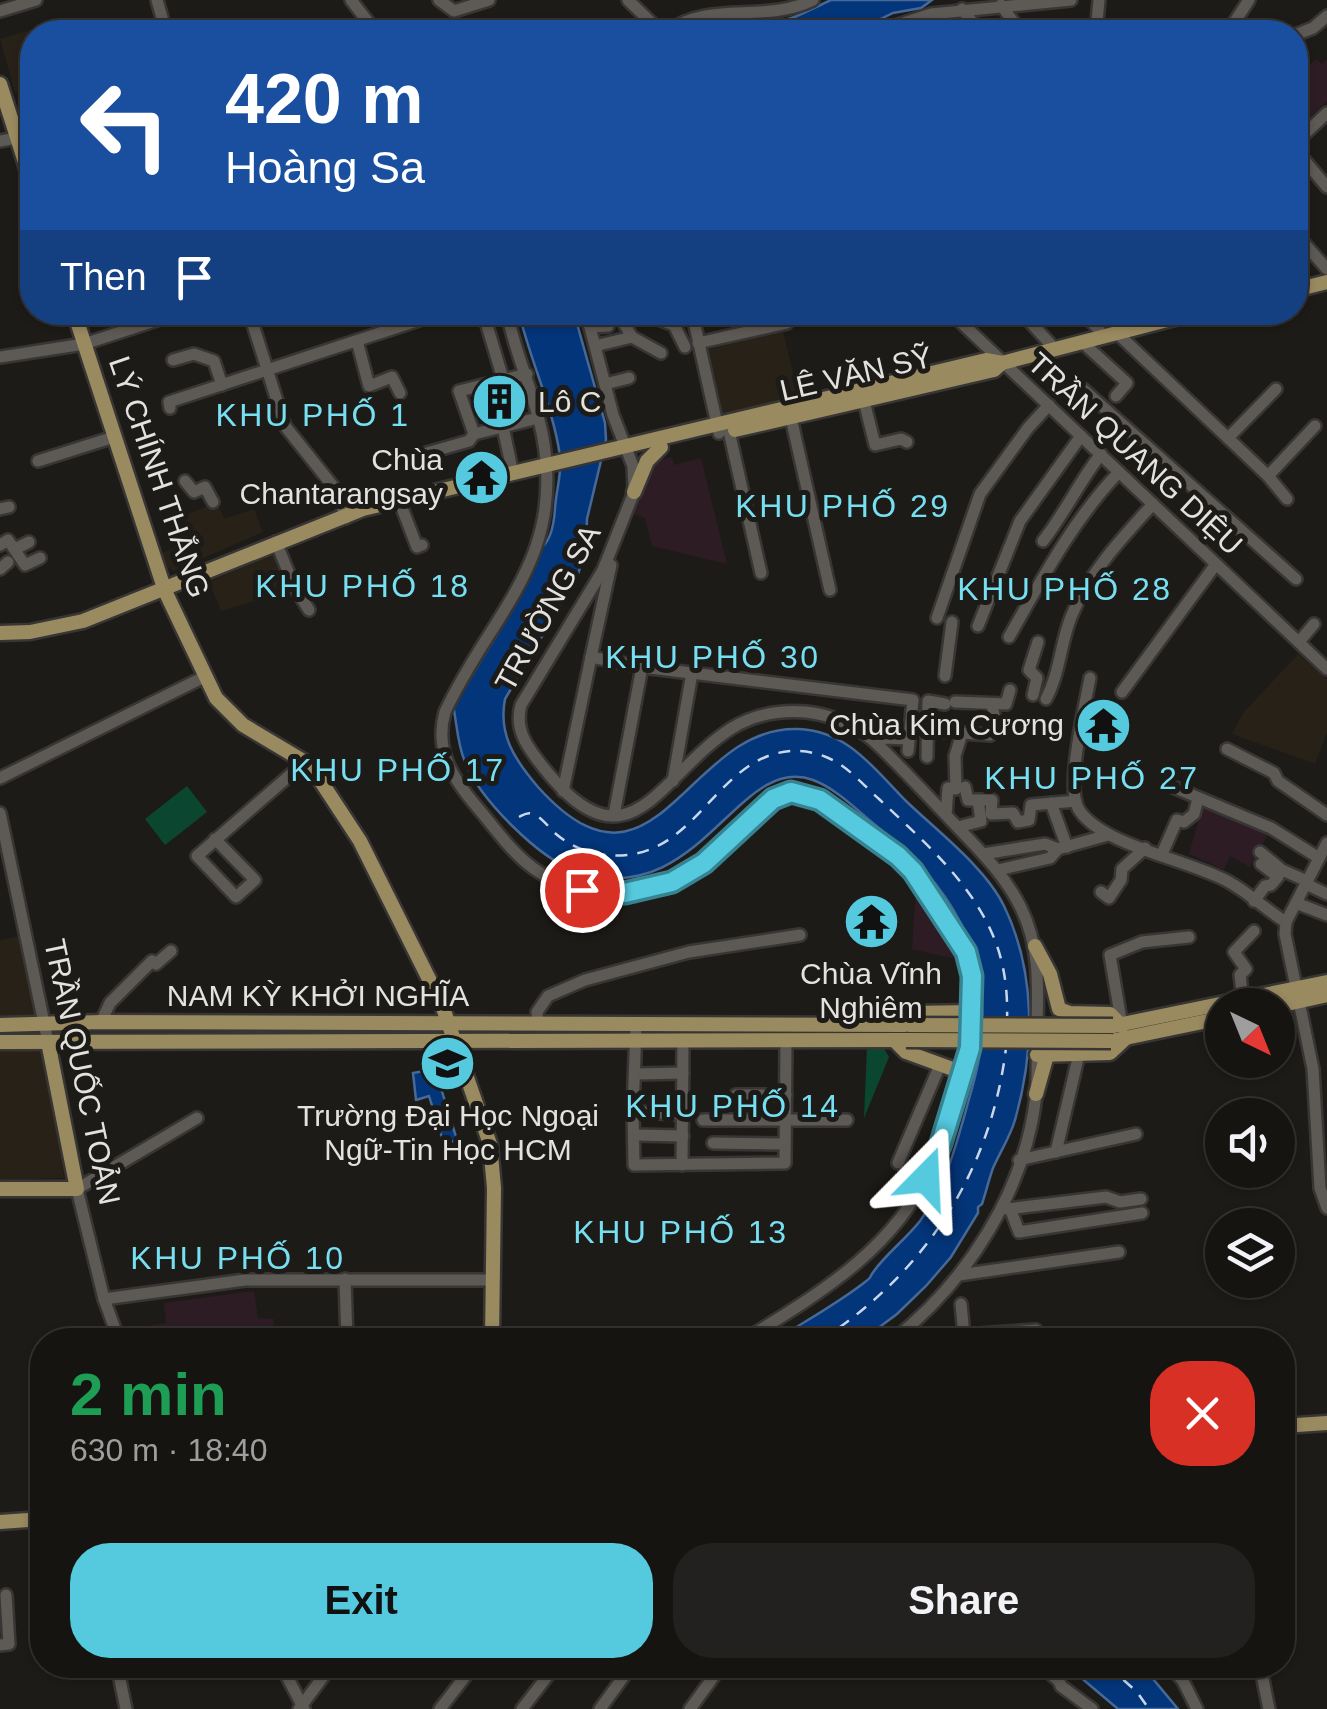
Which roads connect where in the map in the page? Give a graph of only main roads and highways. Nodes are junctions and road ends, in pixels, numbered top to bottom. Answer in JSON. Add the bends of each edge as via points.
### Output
{"nodes":[{"id":1,"x":0,"y":84,"type":"edge"},
{"id":2,"x":4,"y":110,"type":"edge"},
{"id":3,"x":20,"y":130,"type":"edge"},
{"id":4,"x":78,"y":325,"type":"edge"},
{"id":5,"x":1144,"y":325,"type":"edge"},
{"id":6,"x":1002,"y":363,"type":"junction"},
{"id":7,"x":789,"y":412,"type":"junction"},
{"id":8,"x":722,"y":430,"type":"junction"},
{"id":9,"x":661,"y":447,"type":"junction"},
{"id":10,"x":620,"y":452,"type":"junction"},
{"id":11,"x":550,"y":465,"type":"junction"},
{"id":12,"x":634,"y":492,"type":"road end"},
{"id":13,"x":346,"y":518,"type":"junction"},
{"id":14,"x":164,"y":591,"type":"junction"},
{"id":15,"x":0,"y":633,"type":"edge"},
{"id":16,"x":1036,"y":946,"type":"road end"},
{"id":17,"x":1327,"y":982,"type":"edge"},
{"id":18,"x":1299,"y":995,"type":"junction"},
{"id":19,"x":1327,"y":995,"type":"edge"},
{"id":20,"x":1295,"y":997,"type":"edge"},
{"id":21,"x":438,"y":998,"type":"junction"},
{"id":22,"x":973,"y":1012,"type":"road end"},
{"id":23,"x":1205,"y":1020,"type":"edge"},
{"id":24,"x":0,"y":1026,"type":"edge"},
{"id":25,"x":413,"y":1026,"type":"junction"},
{"id":26,"x":450,"y":1026,"type":"junction"},
{"id":27,"x":636,"y":1032,"type":"junction"},
{"id":28,"x":864,"y":1033,"type":"junction"},
{"id":29,"x":901,"y":1033,"type":"junction"},
{"id":30,"x":1118,"y":1033,"type":"junction"},
{"id":31,"x":0,"y":1042,"type":"edge"},
{"id":32,"x":48,"y":1042,"type":"junction"},
{"id":33,"x":81,"y":1042,"type":"junction"},
{"id":34,"x":456,"y":1042,"type":"junction"},
{"id":35,"x":54,"y":1068,"type":"junction"},
{"id":36,"x":961,"y":1072,"type":"road end"},
{"id":37,"x":1036,"y":1094,"type":"road end"},
{"id":38,"x":0,"y":1189,"type":"edge"},
{"id":39,"x":492,"y":1328,"type":"edge"},
{"id":40,"x":1327,"y":1424,"type":"edge"},
{"id":41,"x":1295,"y":1425,"type":"edge"},
{"id":42,"x":30,"y":1520,"type":"edge"},
{"id":43,"x":0,"y":1522,"type":"edge"}],
"edges":[{"from":1,"to":2,"type":"main road"},
{"from":2,"to":3,"type":"main road"},
{"from":4,"to":14,"type":"main road","name":"LÝ CHÍNH THẮNG"},
{"from":5,"to":6,"type":"main road","name":"LÊ VĂN SỸ"},
{"from":6,"to":7,"type":"main road","name":"LÊ VĂN SỸ","via":[[986,360]]},
{"from":6,"to":7,"type":"main road","name":"LÊ VĂN SỸ","via":[[864,401]]},
{"from":7,"to":8,"type":"main road","name":"LÊ VĂN SỸ"},
{"from":8,"to":9,"type":"main road","name":"LÊ VĂN SỸ"},
{"from":8,"to":10,"type":"main road","name":"LÊ VĂN SỸ"},
{"from":9,"to":10,"type":"main road","name":"LÊ VĂN SỸ"},
{"from":9,"to":12,"type":"main road"},
{"from":10,"to":11,"type":"main road"},
{"from":11,"to":13,"type":"main road"},
{"from":11,"to":13,"type":"main road"},
{"from":13,"to":14,"type":"main road"},
{"from":14,"to":15,"type":"main road","via":[[83,621]]},
{"from":14,"to":21,"type":"main road","name":"LÝ CHÍNH THẮNG","via":[[216,698],[243,725],[305,762],[351,826]]},
{"from":16,"to":30,"type":"main road","via":[[1059,1009],[1110,1014]]},
{"from":17,"to":18,"type":"main road"},
{"from":18,"to":19,"type":"main road"},
{"from":18,"to":20,"type":"main road"},
{"from":18,"to":30,"type":"main road","via":[[1243,1000]]},
{"from":21,"to":25,"type":"main road"},
{"from":21,"to":26,"type":"main road","name":"LÝ CHÍNH THẮNG"},
{"from":22,"to":29,"type":"main road","via":[[910,1013]]},
{"from":23,"to":30,"type":"main road"},
{"from":24,"to":25,"type":"main road","name":"NAM KỲ KHỞI NGHĨA"},
{"from":25,"to":26,"type":"main road","name":"NAM KỲ KHỞI NGHĨA"},
{"from":26,"to":27,"type":"main road","name":"NAM KỲ KHỞI NGHĨA"},
{"from":26,"to":34,"type":"main road","name":"LÝ CHÍNH THẮNG"},
{"from":27,"to":28,"type":"main road","name":"NAM KỲ KHỞI NGHĨA"},
{"from":27,"to":28,"type":"main road","name":"NAM KỲ KHỞI NGHĨA","via":[[786,1040]]},
{"from":27,"to":34,"type":"main road","name":"NAM KỲ KHỞI NGHĨA"},
{"from":28,"to":29,"type":"main road","name":"NAM KỲ KHỞI NGHĨA"},
{"from":29,"to":30,"type":"main road","bridge":true},
{"from":29,"to":36,"type":"main road","via":[[906,1052]]},
{"from":30,"to":37,"type":"main road","via":[[1112,1052],[1042,1055]]},
{"from":31,"to":32,"type":"main road","name":"NAM KỲ KHỞI NGHĨA"},
{"from":32,"to":33,"type":"main road","name":"NAM KỲ KHỞI NGHĨA"},
{"from":32,"to":35,"type":"main road","name":"TRẦN QUỐC TOẢN"},
{"from":33,"to":34,"type":"main road","name":"NAM KỲ KHỞI NGHĨA"},
{"from":33,"to":35,"type":"main road","via":[[62,1051]]},
{"from":34,"to":39,"type":"main road","name":"LÝ CHÍNH THẮNG","via":[[490,1144]]},
{"from":35,"to":38,"type":"main road","name":"TRẦN QUỐC TOẢN","via":[[76,1189]]},
{"from":40,"to":41,"type":"main road"},
{"from":42,"to":43,"type":"main road"}]}
